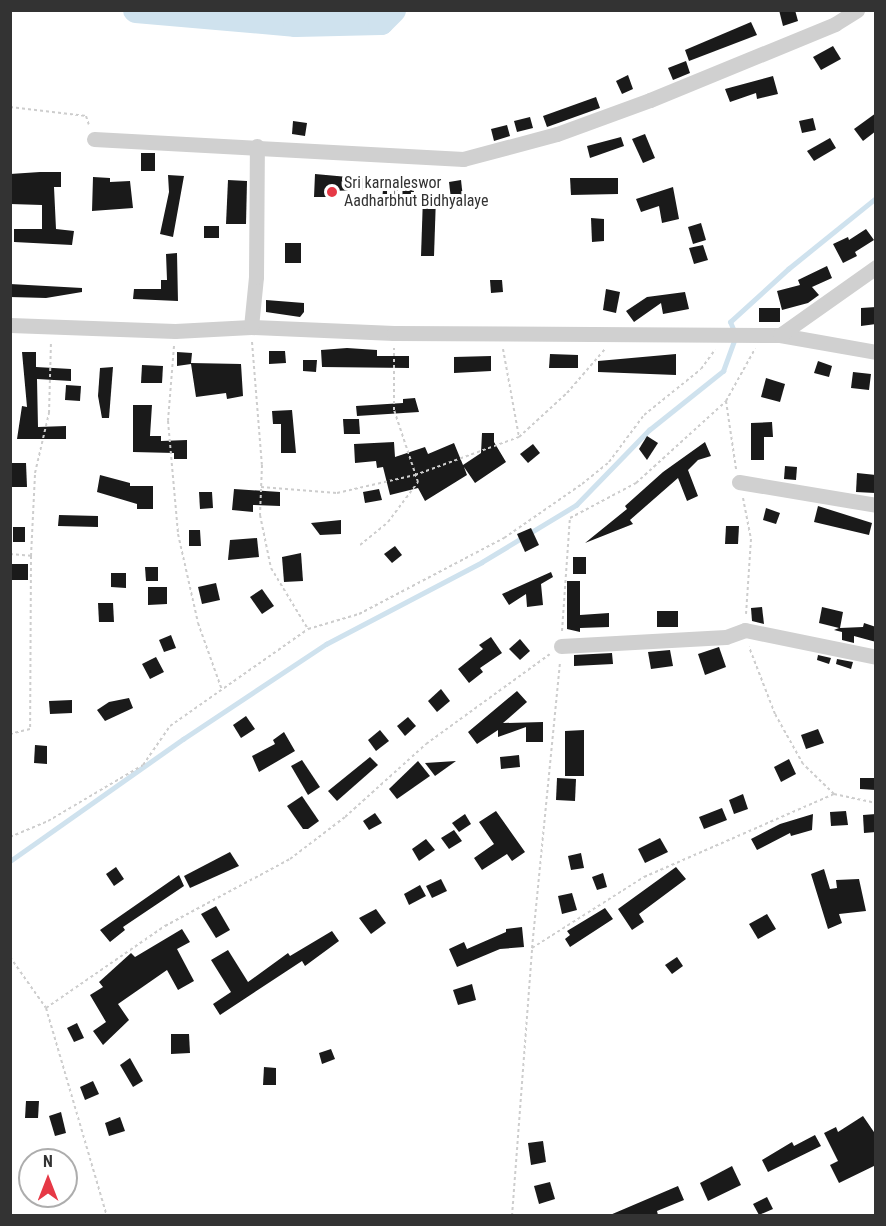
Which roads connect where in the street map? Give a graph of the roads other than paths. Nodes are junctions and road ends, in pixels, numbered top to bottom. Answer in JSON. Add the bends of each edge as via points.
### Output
{"nodes":[{"id":1,"x":857,"y":10,"type":"edge"},
{"id":2,"x":94,"y":139,"type":"road end"},
{"id":3,"x":257,"y":146,"type":"junction"},
{"id":4,"x":876,"y":267,"type":"edge"},
{"id":5,"x":10,"y":325,"type":"edge"},
{"id":6,"x":251,"y":327,"type":"junction"},
{"id":7,"x":780,"y":335,"type":"junction"},
{"id":8,"x":876,"y":352,"type":"edge"},
{"id":9,"x":739,"y":482,"type":"road end"},
{"id":10,"x":876,"y":505,"type":"edge"},
{"id":11,"x":561,"y":646,"type":"road end"},
{"id":12,"x":876,"y":657,"type":"edge"}],
"edges":[{"from":1,"to":3,"type":"street","via":[[835,24],[650,100],[557,134],[463,159]]},
{"from":2,"to":3,"type":"street"},
{"from":3,"to":6,"type":"street","via":[[256,277]]},
{"from":4,"to":7,"type":"street"},
{"from":5,"to":6,"type":"street","via":[[175,331]]},
{"from":6,"to":7,"type":"street","via":[[394,333]]},
{"from":7,"to":8,"type":"street"},
{"from":9,"to":10,"type":"street"},
{"from":11,"to":12,"type":"street","via":[[726,638],[745,630]]}]}
